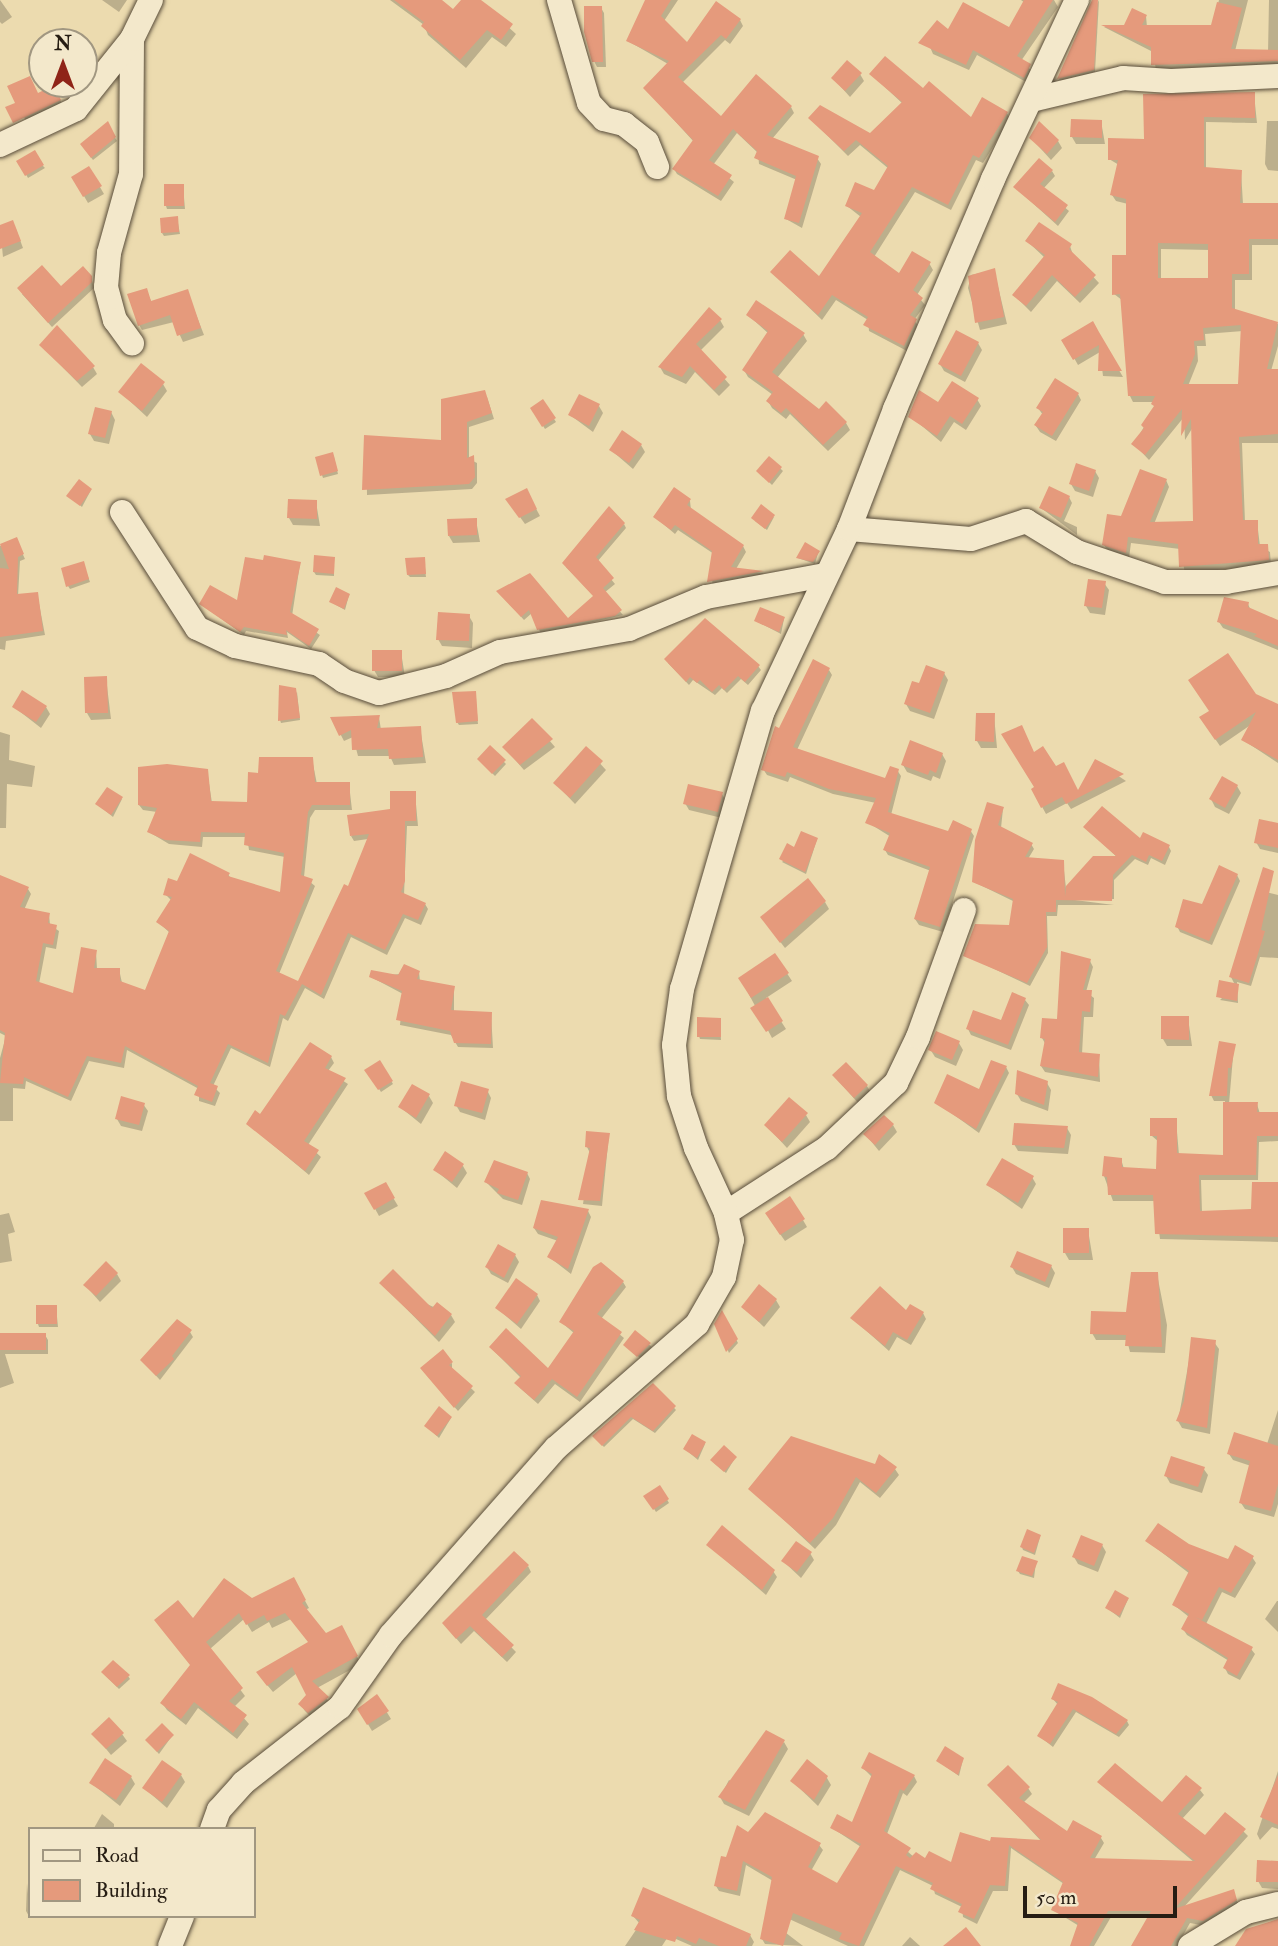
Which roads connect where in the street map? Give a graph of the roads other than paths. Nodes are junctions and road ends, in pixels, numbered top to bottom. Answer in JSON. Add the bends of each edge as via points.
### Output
{"nodes":[{"id":1,"x":151,"y":0,"type":"edge"},
{"id":2,"x":559,"y":0,"type":"edge"},
{"id":3,"x":1077,"y":0,"type":"edge"},
{"id":4,"x":132,"y":39,"type":"junction"},
{"id":5,"x":1278,"y":76,"type":"edge"},
{"id":6,"x":1031,"y":100,"type":"junction"},
{"id":7,"x":0,"y":145,"type":"edge"},
{"id":8,"x":657,"y":167,"type":"dead end"},
{"id":9,"x":132,"y":343,"type":"dead end"},
{"id":10,"x":122,"y":512,"type":"dead end"},
{"id":11,"x":849,"y":529,"type":"junction"},
{"id":12,"x":1278,"y":573,"type":"edge"},
{"id":13,"x":825,"y":575,"type":"junction"},
{"id":14,"x":964,"y":910,"type":"dead end"},
{"id":15,"x":726,"y":1213,"type":"junction"},
{"id":16,"x":213,"y":1827,"type":"edge"},
{"id":17,"x":1278,"y":1904,"type":"edge"},
{"id":18,"x":181,"y":1918,"type":"edge"},
{"id":19,"x":170,"y":1946,"type":"edge"},
{"id":20,"x":1190,"y":1946,"type":"edge"}],
"edges":[{"from":1,"to":4,"type":"street"},
{"from":2,"to":8,"type":"street","via":[[589,103],[604,119],[624,124],[647,142]]},
{"from":3,"to":6,"type":"street"},
{"from":4,"to":7,"type":"street","via":[[76,109]]},
{"from":4,"to":9,"type":"street","via":[[131,174],[109,253],[106,287],[115,320]]},
{"from":5,"to":6,"type":"street","via":[[1171,81],[1123,78]]},
{"from":6,"to":11,"type":"street","via":[[900,397]]},
{"from":10,"to":13,"type":"street","via":[[197,628],[234,646],[319,663],[344,681],[379,693],[446,676],[500,652],[629,629],[706,597]]},
{"from":11,"to":12,"type":"street","via":[[971,539],[1026,522],[1077,552],[1165,582],[1226,582]]},
{"from":11,"to":13,"type":"street"},
{"from":13,"to":15,"type":"street","via":[[763,711],[676,1014],[679,1096],[696,1148]]},
{"from":14,"to":15,"type":"street","via":[[919,1037],[896,1083],[827,1148]]},
{"from":15,"to":16,"type":"street","via":[[730,1256],[697,1324],[556,1448],[391,1634],[340,1707],[243,1783],[219,1811]]},
{"from":17,"to":20,"type":"street","via":[[1246,1912]]},
{"from":18,"to":19,"type":"street"}]}
